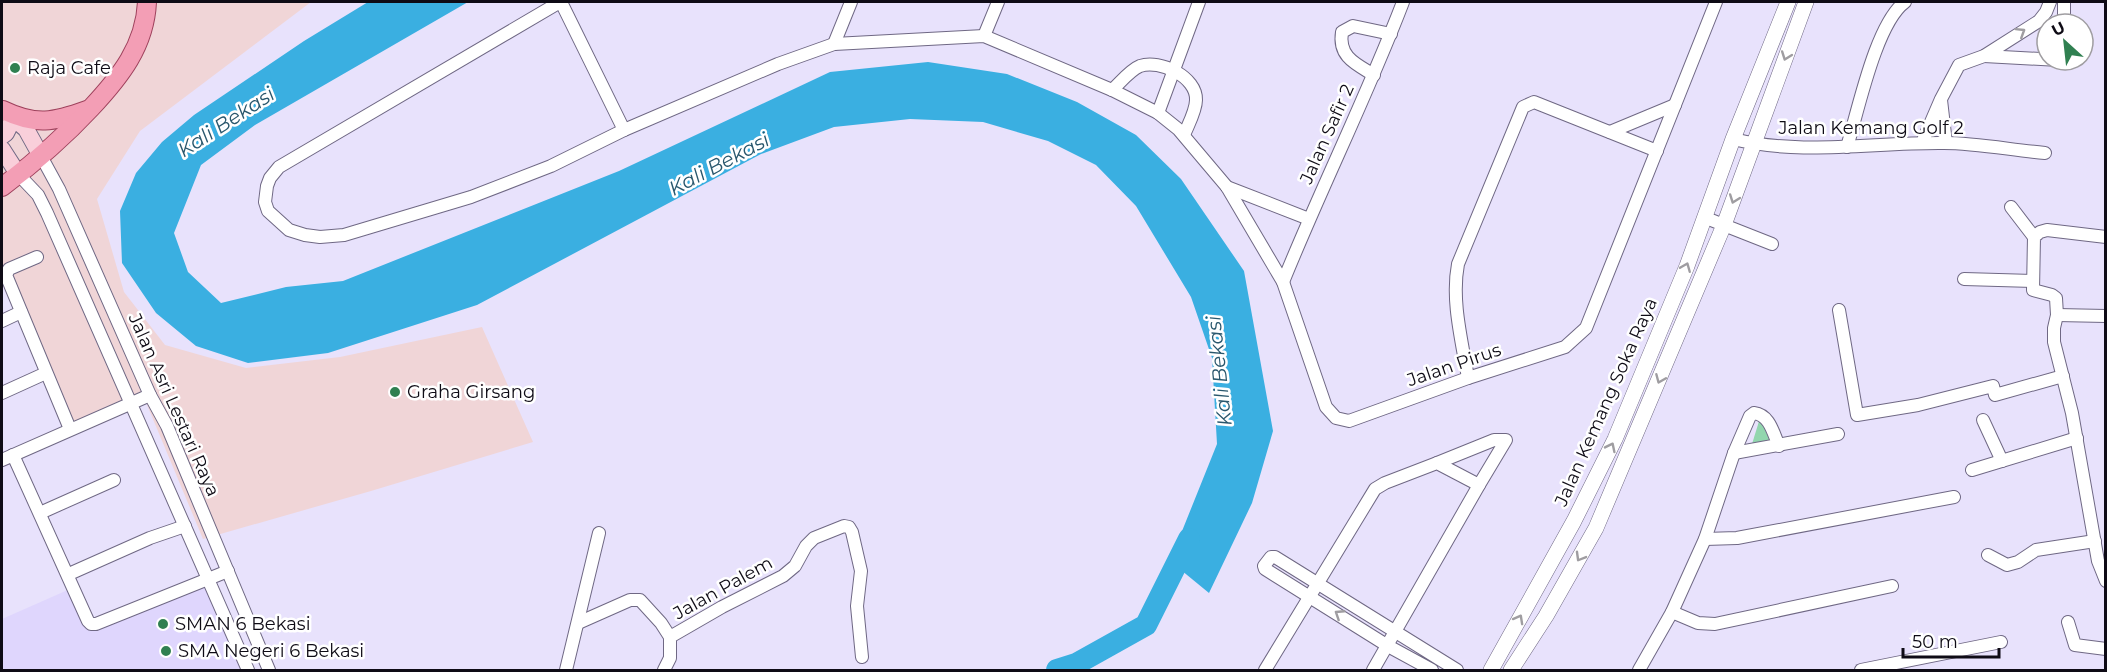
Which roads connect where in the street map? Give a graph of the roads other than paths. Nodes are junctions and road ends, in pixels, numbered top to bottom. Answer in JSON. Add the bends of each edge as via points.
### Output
{"nodes":[{"id":1,"x":147,"y":2,"type":"edge"},
{"id":2,"x":560,"y":2,"type":"edge"},
{"id":3,"x":851,"y":2,"type":"edge"},
{"id":4,"x":998,"y":2,"type":"edge"},
{"id":5,"x":1199,"y":2,"type":"edge"},
{"id":6,"x":1403,"y":2,"type":"edge"},
{"id":7,"x":1716,"y":2,"type":"edge"},
{"id":8,"x":1788,"y":2,"type":"edge"},
{"id":9,"x":1806,"y":2,"type":"edge"},
{"id":10,"x":1905,"y":2,"type":"edge"},
{"id":11,"x":2048,"y":7,"type":"edge"},
{"id":12,"x":1391,"y":34,"type":"junction"},
{"id":13,"x":984,"y":36,"type":"junction"},
{"id":14,"x":834,"y":44,"type":"junction"},
{"id":15,"x":1984,"y":56,"type":"junction"},
{"id":16,"x":2035,"y":59,"type":"edge"},
{"id":17,"x":1173,"y":70,"type":"junction"},
{"id":18,"x":1374,"y":75,"type":"junction"},
{"id":19,"x":1112,"y":90,"type":"junction"},
{"id":20,"x":1941,"y":99,"type":"junction"},
{"id":21,"x":1675,"y":105,"type":"junction"},
{"id":22,"x":91,"y":108,"type":"junction"},
{"id":23,"x":1158,"y":112,"type":"junction"},
{"id":24,"x":6,"y":113,"type":"edge"},
{"id":25,"x":624,"y":130,"type":"junction"},
{"id":26,"x":1610,"y":132,"type":"junction"},
{"id":27,"x":1184,"y":135,"type":"junction"},
{"id":28,"x":2,"y":136,"type":"edge"},
{"id":29,"x":1733,"y":139,"type":"junction"},
{"id":30,"x":1922,"y":143,"type":"junction"},
{"id":31,"x":1946,"y":143,"type":"junction"},
{"id":32,"x":1754,"y":144,"type":"junction"},
{"id":33,"x":1847,"y":147,"type":"junction"},
{"id":34,"x":2,"y":149,"type":"edge"},
{"id":35,"x":1657,"y":151,"type":"junction"},
{"id":36,"x":2044,"y":153,"type":"dead end"},
{"id":37,"x":41,"y":156,"type":"junction"},
{"id":38,"x":18,"y":174,"type":"junction"},
{"id":39,"x":2,"y":187,"type":"edge"},
{"id":40,"x":1227,"y":187,"type":"junction"},
{"id":41,"x":64,"y":204,"type":"junction"},
{"id":42,"x":2011,"y":207,"type":"dead end"},
{"id":43,"x":47,"y":213,"type":"junction"},
{"id":44,"x":1706,"y":218,"type":"junction"},
{"id":45,"x":1309,"y":219,"type":"junction"},
{"id":46,"x":1724,"y":225,"type":"junction"},
{"id":47,"x":2034,"y":237,"type":"junction"},
{"id":48,"x":2106,"y":237,"type":"edge"},
{"id":49,"x":1772,"y":244,"type":"dead end"},
{"id":50,"x":37,"y":257,"type":"dead end"},
{"id":51,"x":1964,"y":279,"type":"dead end"},
{"id":52,"x":99,"y":280,"type":"junction"},
{"id":53,"x":2032,"y":281,"type":"junction"},
{"id":54,"x":1283,"y":282,"type":"junction"},
{"id":55,"x":79,"y":288,"type":"junction"},
{"id":56,"x":1839,"y":310,"type":"dead end"},
{"id":57,"x":21,"y":312,"type":"junction"},
{"id":58,"x":2057,"y":315,"type":"junction"},
{"id":59,"x":2106,"y":316,"type":"edge"},
{"id":60,"x":2,"y":321,"type":"edge"},
{"id":61,"x":46,"y":372,"type":"junction"},
{"id":62,"x":2062,"y":376,"type":"junction"},
{"id":63,"x":1468,"y":378,"type":"junction"},
{"id":64,"x":2,"y":393,"type":"edge"},
{"id":65,"x":150,"y":395,"type":"junction"},
{"id":66,"x":130,"y":403,"type":"junction"},
{"id":67,"x":1983,"y":420,"type":"dead end"},
{"id":68,"x":70,"y":429,"type":"junction"},
{"id":69,"x":1838,"y":434,"type":"dead end"},
{"id":70,"x":2077,"y":438,"type":"junction"},
{"id":71,"x":1779,"y":446,"type":"junction"},
{"id":72,"x":1734,"y":453,"type":"junction"},
{"id":73,"x":8,"y":457,"type":"edge"},
{"id":74,"x":2002,"y":461,"type":"junction"},
{"id":75,"x":1437,"y":463,"type":"junction"},
{"id":76,"x":1972,"y":470,"type":"dead end"},
{"id":77,"x":114,"y":480,"type":"dead end"},
{"id":78,"x":1479,"y":484,"type":"junction"},
{"id":79,"x":1954,"y":497,"type":"dead end"},
{"id":80,"x":39,"y":513,"type":"junction"},
{"id":81,"x":185,"y":526,"type":"junction"},
{"id":82,"x":599,"y":533,"type":"dead end"},
{"id":83,"x":1705,"y":539,"type":"junction"},
{"id":84,"x":2095,"y":542,"type":"junction"},
{"id":85,"x":1988,"y":555,"type":"dead end"},
{"id":86,"x":228,"y":571,"type":"junction"},
{"id":87,"x":69,"y":574,"type":"junction"},
{"id":88,"x":2104,"y":574,"type":"edge"},
{"id":89,"x":208,"y":578,"type":"junction"},
{"id":90,"x":1318,"y":583,"type":"junction"},
{"id":91,"x":1892,"y":586,"type":"dead end"},
{"id":92,"x":1310,"y":596,"type":"junction"},
{"id":93,"x":1672,"y":612,"type":"junction"},
{"id":94,"x":2068,"y":622,"type":"dead end"},
{"id":95,"x":578,"y":623,"type":"junction"},
{"id":96,"x":1395,"y":632,"type":"junction"},
{"id":97,"x":670,"y":638,"type":"junction"},
{"id":98,"x":2001,"y":642,"type":"dead end"},
{"id":99,"x":258,"y":644,"type":"junction"},
{"id":100,"x":1388,"y":646,"type":"junction"},
{"id":101,"x":2106,"y":649,"type":"edge"},
{"id":102,"x":239,"y":651,"type":"junction"},
{"id":103,"x":862,"y":657,"type":"dead end"},
{"id":104,"x":248,"y":670,"type":"edge"},
{"id":105,"x":269,"y":670,"type":"edge"},
{"id":106,"x":566,"y":670,"type":"edge"},
{"id":107,"x":664,"y":670,"type":"edge"},
{"id":108,"x":1265,"y":670,"type":"edge"},
{"id":109,"x":1372,"y":670,"type":"edge"},
{"id":110,"x":1432,"y":670,"type":"edge"},
{"id":111,"x":1457,"y":670,"type":"edge"},
{"id":112,"x":1491,"y":670,"type":"edge"},
{"id":113,"x":1511,"y":670,"type":"edge"},
{"id":114,"x":1639,"y":670,"type":"edge"},
{"id":115,"x":1861,"y":670,"type":"edge"}],
"edges":[{"from":1,"to":22,"type":"main road","via":[[144,26],[130,62]]},
{"from":2,"to":25,"type":"street"},
{"from":2,"to":25,"type":"street","via":[[279,167],[267,186],[268,211],[289,230],[304,235],[344,234],[471,196],[551,166]]},
{"from":3,"to":14,"type":"street"},
{"from":4,"to":13,"type":"street"},
{"from":5,"to":17,"type":"street"},
{"from":6,"to":12,"type":"street","name":"Jalan Safir 2"},
{"from":7,"to":21,"type":"street","name":"Jalan Pirus"},
{"from":8,"to":29,"type":"street","name":"Jalan Kemang Soka Raya"},
{"from":9,"to":32,"type":"street","name":"Jalan Kemang Soka Raya","one_way":true},
{"from":10,"to":33,"type":"street","via":[[1888,21],[1875,50]]},
{"from":15,"to":11,"type":"street","one_way":true,"via":[[2039,21]]},
{"from":12,"to":18,"type":"street","name":"Jalan Safir 2"},
{"from":12,"to":18,"type":"street","via":[[1353,26],[1342,32],[1346,56]]},
{"from":13,"to":14,"type":"street"},
{"from":13,"to":19,"type":"street","name":"Jalan Pirus"},
{"from":14,"to":25,"type":"street"},
{"from":15,"to":16,"type":"street"},
{"from":15,"to":20,"type":"street","via":[[1959,65]]},
{"from":17,"to":19,"type":"street","via":[[1140,66]]},
{"from":17,"to":23,"type":"street"},
{"from":17,"to":27,"type":"street","via":[[1194,88],[1196,102]]},
{"from":18,"to":45,"type":"street","name":"Jalan Safir 2"},
{"from":19,"to":23,"type":"street","name":"Jalan Pirus"},
{"from":20,"to":30,"type":"street"},
{"from":20,"to":31,"type":"street"},
{"from":21,"to":26,"type":"street"},
{"from":21,"to":35,"type":"street","name":"Jalan Pirus"},
{"from":22,"to":24,"type":"main road","via":[[46,121]]},
{"from":22,"to":37,"type":"main road"},
{"from":23,"to":27,"type":"street","name":"Jalan Pirus"},
{"from":24,"to":28,"type":"main road","via":[[6,133]]},
{"from":24,"to":37,"type":"main road","via":[[26,129]]},
{"from":26,"to":35,"type":"street"},
{"from":26,"to":63,"type":"street","via":[[1534,102],[1524,107],[1458,264],[1457,306]]},
{"from":27,"to":40,"type":"street","name":"Jalan Pirus"},
{"from":29,"to":32,"type":"street","name":"Jalan Kemang Golf 2"},
{"from":29,"to":44,"type":"street","name":"Jalan Kemang Soka Raya"},
{"from":30,"to":31,"type":"street","name":"Jalan Kemang Golf 2"},
{"from":30,"to":33,"type":"street","name":"Jalan Kemang Golf 2"},
{"from":31,"to":36,"type":"street","name":"Jalan Kemang Golf 2"},
{"from":32,"to":33,"type":"street","name":"Jalan Kemang Golf 2"},
{"from":32,"to":46,"type":"street","name":"Jalan Kemang Soka Raya","one_way":true},
{"from":34,"to":38,"type":"main road"},
{"from":35,"to":63,"type":"street","name":"Jalan Pirus","via":[[1586,328],[1564,347]]},
{"from":37,"to":38,"type":"main road"},
{"from":37,"to":41,"type":"street","name":"Jalan Asri Lestari Raya"},
{"from":38,"to":39,"type":"main road"},
{"from":38,"to":43,"type":"street","via":[[38,195]]},
{"from":40,"to":45,"type":"street"},
{"from":40,"to":54,"type":"street","name":"Jalan Pirus"},
{"from":41,"to":43,"type":"street","via":[[54,201]]},
{"from":41,"to":52,"type":"street","name":"Jalan Asri Lestari Raya"},
{"from":42,"to":47,"type":"street"},
{"from":43,"to":55,"type":"street"},
{"from":44,"to":46,"type":"street"},
{"from":112,"to":44,"type":"street","name":"Jalan Kemang Soka Raya","one_way":true,"via":[[1615,439]]},
{"from":45,"to":54,"type":"street","name":"Jalan Safir 2"},
{"from":46,"to":49,"type":"street"},
{"from":46,"to":113,"type":"street","name":"Jalan Kemang Soka Raya","one_way":true,"via":[[1596,528]]},
{"from":47,"to":48,"type":"street","via":[[2047,230]]},
{"from":47,"to":53,"type":"street"},
{"from":50,"to":57,"type":"street","via":[[6,273]]},
{"from":51,"to":53,"type":"street"},
{"from":52,"to":55,"type":"street"},
{"from":52,"to":65,"type":"street","name":"Jalan Asri Lestari Raya"},
{"from":53,"to":58,"type":"street","via":[[2033,290],[2056,298]]},
{"from":54,"to":63,"type":"street","name":"Jalan Pirus","via":[[1326,407],[1336,418],[1349,421]]},
{"from":55,"to":66,"type":"street"},
{"from":56,"to":62,"type":"street","via":[[1857,415],[1993,386],[1995,395]]},
{"from":57,"to":60,"type":"street"},
{"from":57,"to":61,"type":"street"},
{"from":58,"to":59,"type":"street"},
{"from":58,"to":62,"type":"street","via":[[2054,342]]},
{"from":61,"to":64,"type":"street"},
{"from":61,"to":68,"type":"street"},
{"from":62,"to":70,"type":"street"},
{"from":65,"to":66,"type":"street"},
{"from":65,"to":86,"type":"street","name":"Jalan Asri Lestari Raya"},
{"from":66,"to":68,"type":"street"},
{"from":66,"to":81,"type":"street"},
{"from":67,"to":74,"type":"street"},
{"from":68,"to":73,"type":"street"},
{"from":69,"to":71,"type":"street"},
{"from":70,"to":74,"type":"street"},
{"from":70,"to":84,"type":"street"},
{"from":71,"to":72,"type":"street"},
{"from":71,"to":72,"type":"street","via":[[1768,420],[1754,413],[1747,420]]},
{"from":72,"to":83,"type":"street"},
{"from":73,"to":80,"type":"street"},
{"from":74,"to":76,"type":"street"},
{"from":75,"to":78,"type":"street"},
{"from":75,"to":78,"type":"street","via":[[1494,440],[1506,440]]},
{"from":75,"to":90,"type":"street","via":[[1375,489]]},
{"from":77,"to":80,"type":"street"},
{"from":78,"to":96,"type":"street"},
{"from":79,"to":83,"type":"street","via":[[1737,538]]},
{"from":80,"to":87,"type":"street"},
{"from":81,"to":87,"type":"street"},
{"from":81,"to":89,"type":"street"},
{"from":82,"to":95,"type":"street"},
{"from":83,"to":93,"type":"street"},
{"from":84,"to":85,"type":"street","via":[[2036,550],[2007,565]]},
{"from":84,"to":88,"type":"street"},
{"from":86,"to":89,"type":"street"},
{"from":86,"to":99,"type":"street","name":"Jalan Asri Lestari Raya"},
{"from":87,"to":89,"type":"street","via":[[88,621],[94,624]]},
{"from":89,"to":102,"type":"street"},
{"from":90,"to":92,"type":"street"},
{"from":90,"to":92,"type":"street","via":[[1275,557],[1264,566]]},
{"from":90,"to":96,"type":"street"},
{"from":91,"to":93,"type":"street","via":[[1715,624],[1698,623]]},
{"from":100,"to":92,"type":"street","one_way":true},
{"from":92,"to":108,"type":"street"},
{"from":93,"to":114,"type":"street"},
{"from":94,"to":101,"type":"street","via":[[2075,645]]},
{"from":95,"to":97,"type":"street","via":[[630,600],[640,600]]},
{"from":95,"to":106,"type":"street"},
{"from":96,"to":100,"type":"street"},
{"from":96,"to":111,"type":"street"},
{"from":97,"to":103,"type":"street","name":"Jalan Palem","via":[[783,576],[814,538],[844,526],[852,532],[861,571],[857,606]]},
{"from":97,"to":107,"type":"street","name":"Jalan Palem","via":[[670,658]]},
{"from":98,"to":115,"type":"street"},
{"from":99,"to":102,"type":"street"},
{"from":99,"to":105,"type":"street","name":"Jalan Asri Lestari Raya"},
{"from":100,"to":109,"type":"street"},
{"from":100,"to":110,"type":"street"},
{"from":102,"to":104,"type":"street"}]}
